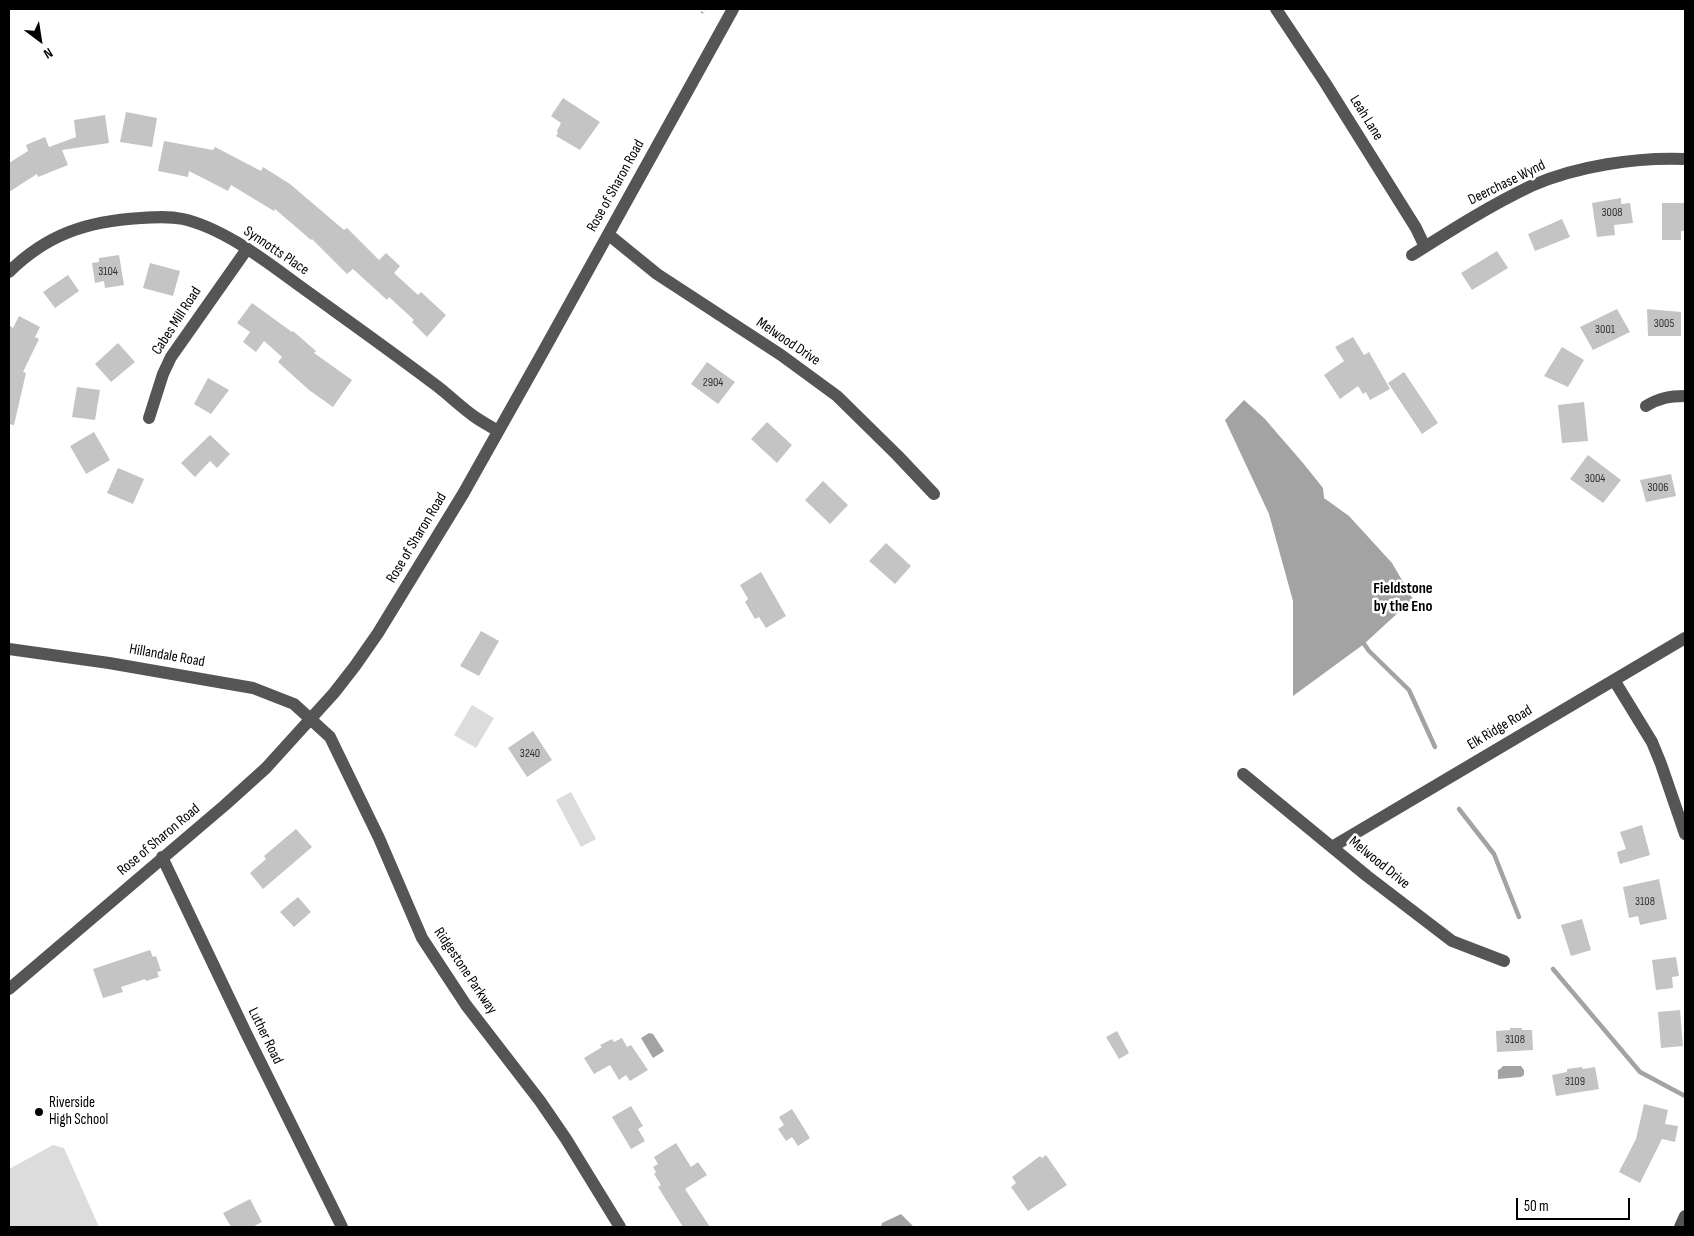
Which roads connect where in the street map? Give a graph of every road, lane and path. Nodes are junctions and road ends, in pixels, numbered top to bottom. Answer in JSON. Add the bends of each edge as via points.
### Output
{"nodes":[{"id":1,"x":704,"y":9,"type":"edge"},
{"id":2,"x":733,"y":9,"type":"edge"},
{"id":3,"x":1276,"y":9,"type":"edge"},
{"id":4,"x":702,"y":13,"type":"dead end"},
{"id":5,"x":1685,"y":159,"type":"edge"},
{"id":6,"x":608,"y":235,"type":"junction"},
{"id":7,"x":1425,"y":247,"type":"junction"},
{"id":8,"x":247,"y":249,"type":"junction"},
{"id":9,"x":1412,"y":256,"type":"dead end"},
{"id":10,"x":9,"y":272,"type":"edge"},
{"id":11,"x":1685,"y":396,"type":"edge"},
{"id":12,"x":1646,"y":406,"type":"dead end"},
{"id":13,"x":149,"y":418,"type":"dead end"},
{"id":14,"x":498,"y":431,"type":"junction"},
{"id":15,"x":934,"y":494,"type":"dead end"},
{"id":16,"x":1685,"y":638,"type":"edge"},
{"id":17,"x":9,"y":648,"type":"edge"},
{"id":18,"x":1614,"y":680,"type":"junction"},
{"id":19,"x":312,"y":719,"type":"junction"},
{"id":20,"x":1243,"y":774,"type":"dead end"},
{"id":21,"x":1685,"y":834,"type":"edge"},
{"id":22,"x":1332,"y":847,"type":"junction"},
{"id":23,"x":162,"y":857,"type":"junction"},
{"id":24,"x":1504,"y":961,"type":"dead end"},
{"id":25,"x":9,"y":989,"type":"edge"},
{"id":26,"x":1685,"y":1216,"type":"edge"},
{"id":27,"x":342,"y":1227,"type":"edge"},
{"id":28,"x":620,"y":1227,"type":"edge"},
{"id":29,"x":1680,"y":1227,"type":"edge"}],
"edges":[{"from":1,"to":4,"type":"path"},
{"from":2,"to":6,"type":"street","name":"Rose of Sharon Road"},
{"from":3,"to":7,"type":"street","name":"Leah Lane"},
{"from":5,"to":7,"type":"street","name":"Deerchase Wynd","via":[[1614,163],[1552,178],[1486,210]]},
{"from":6,"to":14,"type":"street","name":"Rose of Sharon Road"},
{"from":6,"to":15,"type":"street","name":"Melwood Drive","via":[[657,274],[781,355],[836,396]]},
{"from":7,"to":9,"type":"street","name":"Deerchase Wynd"},
{"from":8,"to":10,"type":"street","name":"Synnotts Place","via":[[220,233],[182,218],[122,219],[80,227],[52,240]]},
{"from":8,"to":13,"type":"street","name":"Cabes Mill Road","via":[[171,357]]},
{"from":8,"to":14,"type":"street","name":"Synnotts Place","via":[[439,387],[474,417]]},
{"from":11,"to":12,"type":"street","via":[[1656,400]]},
{"from":14,"to":19,"type":"street","name":"Rose of Sharon Road","via":[[378,633]]},
{"from":16,"to":18,"type":"street","name":"Elk Ridge Road"},
{"from":17,"to":19,"type":"street","name":"Hillandale Road","via":[[254,688],[294,704]]},
{"from":18,"to":21,"type":"street","via":[[1652,742]]},
{"from":18,"to":22,"type":"street","name":"Elk Ridge Road"},
{"from":19,"to":23,"type":"street","name":"Rose of Sharon Road","via":[[266,768]]},
{"from":19,"to":28,"type":"street","name":"Ridgestone Parkway","via":[[330,737],[379,838],[412,918],[437,962],[540,1101]]},
{"from":20,"to":22,"type":"street","name":"Melwood Drive"},
{"from":22,"to":24,"type":"street","name":"Melwood Drive","via":[[1452,941]]},
{"from":23,"to":25,"type":"street","name":"Rose of Sharon Road"},
{"from":23,"to":27,"type":"street","name":"Luther Road"},
{"from":26,"to":29,"type":"street"}]}
